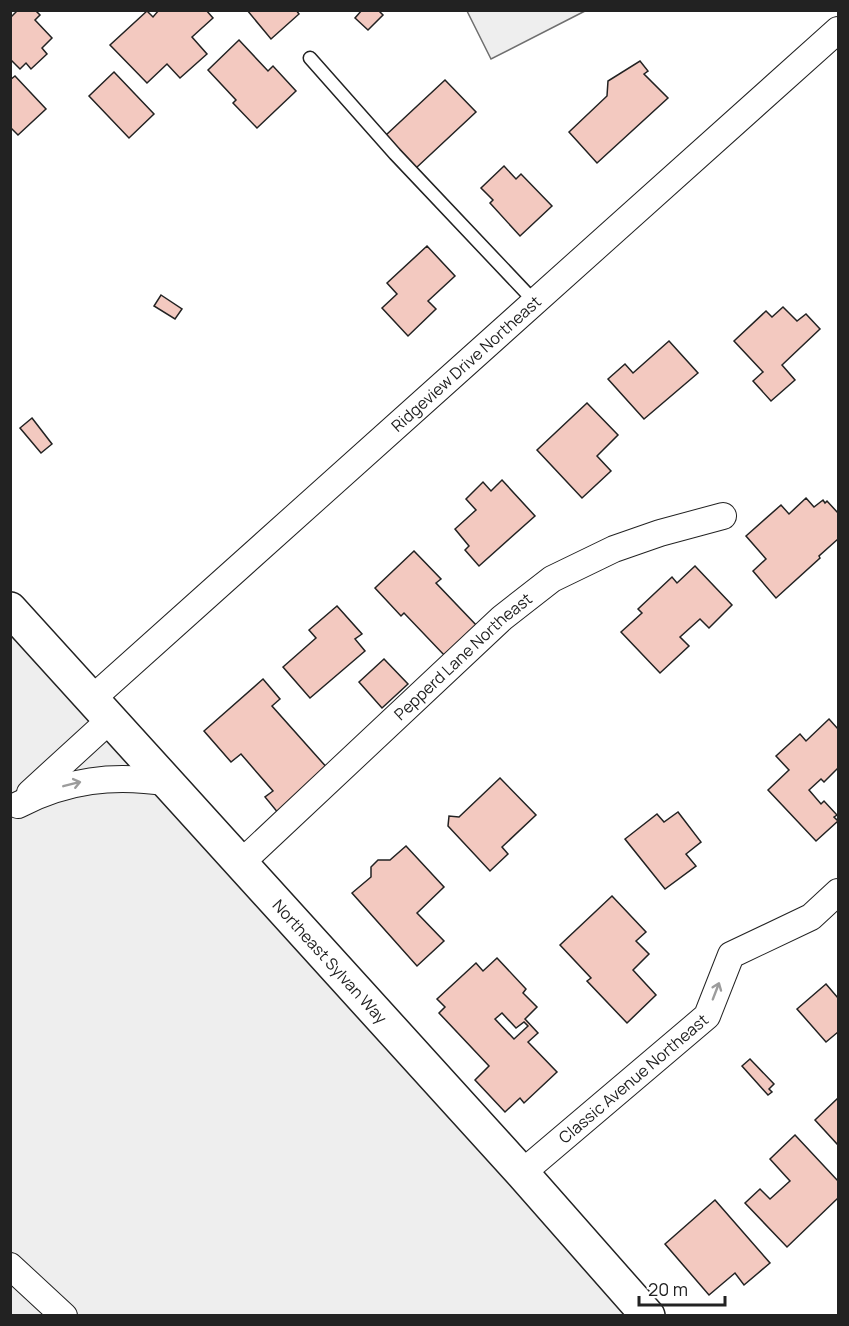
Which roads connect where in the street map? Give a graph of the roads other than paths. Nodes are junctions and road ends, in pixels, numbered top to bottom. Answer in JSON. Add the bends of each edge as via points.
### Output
{"nodes":[{"id":1,"x":838,"y":30,"type":"edge"},
{"id":2,"x":310,"y":58,"type":"dead end"},
{"id":3,"x":535,"y":302,"type":"junction"},
{"id":4,"x":723,"y":516,"type":"dead end"},
{"id":5,"x":10,"y":609,"type":"edge"},
{"id":6,"x":102,"y":708,"type":"junction"},
{"id":7,"x":168,"y":783,"type":"junction"},
{"id":8,"x":14,"y":809,"type":"edge"},
{"id":9,"x":242,"y":862,"type":"junction"},
{"id":10,"x":838,"y":892,"type":"edge"},
{"id":11,"x":522,"y":1173,"type":"junction"},
{"id":12,"x":10,"y":1266,"type":"edge"},
{"id":13,"x":64,"y":1316,"type":"edge"},
{"id":14,"x":648,"y":1316,"type":"edge"}],
"edges":[{"from":1,"to":3,"type":"street","name":"Ridgeview Drive Northeast"},
{"from":2,"to":3,"type":"lane"},
{"from":3,"to":6,"type":"street","name":"Ridgeview Drive Northeast"},
{"from":4,"to":9,"type":"street","name":"Pepperd Lane Northeast","via":[[614,549],[552,579],[502,618]]},
{"from":5,"to":6,"type":"main road","name":"Northeast Sylvan Way"},
{"from":6,"to":7,"type":"main road","name":"Northeast Sylvan Way"},
{"from":6,"to":8,"type":"street","name":"Ridgeview Drive Northeast"},
{"from":8,"to":7,"type":"street","one_way":true,"via":[[57,788],[100,779]]},
{"from":7,"to":9,"type":"main road","name":"Northeast Sylvan Way"},
{"from":9,"to":11,"type":"main road","name":"Northeast Sylvan Way"},
{"from":11,"to":10,"type":"street","name":"Classic Avenue Northeast","one_way":true,"via":[[707,1016],[731,955],[811,917]]},
{"from":11,"to":14,"type":"main road","name":"Northeast Sylvan Way"},
{"from":12,"to":13,"type":"street"}]}
